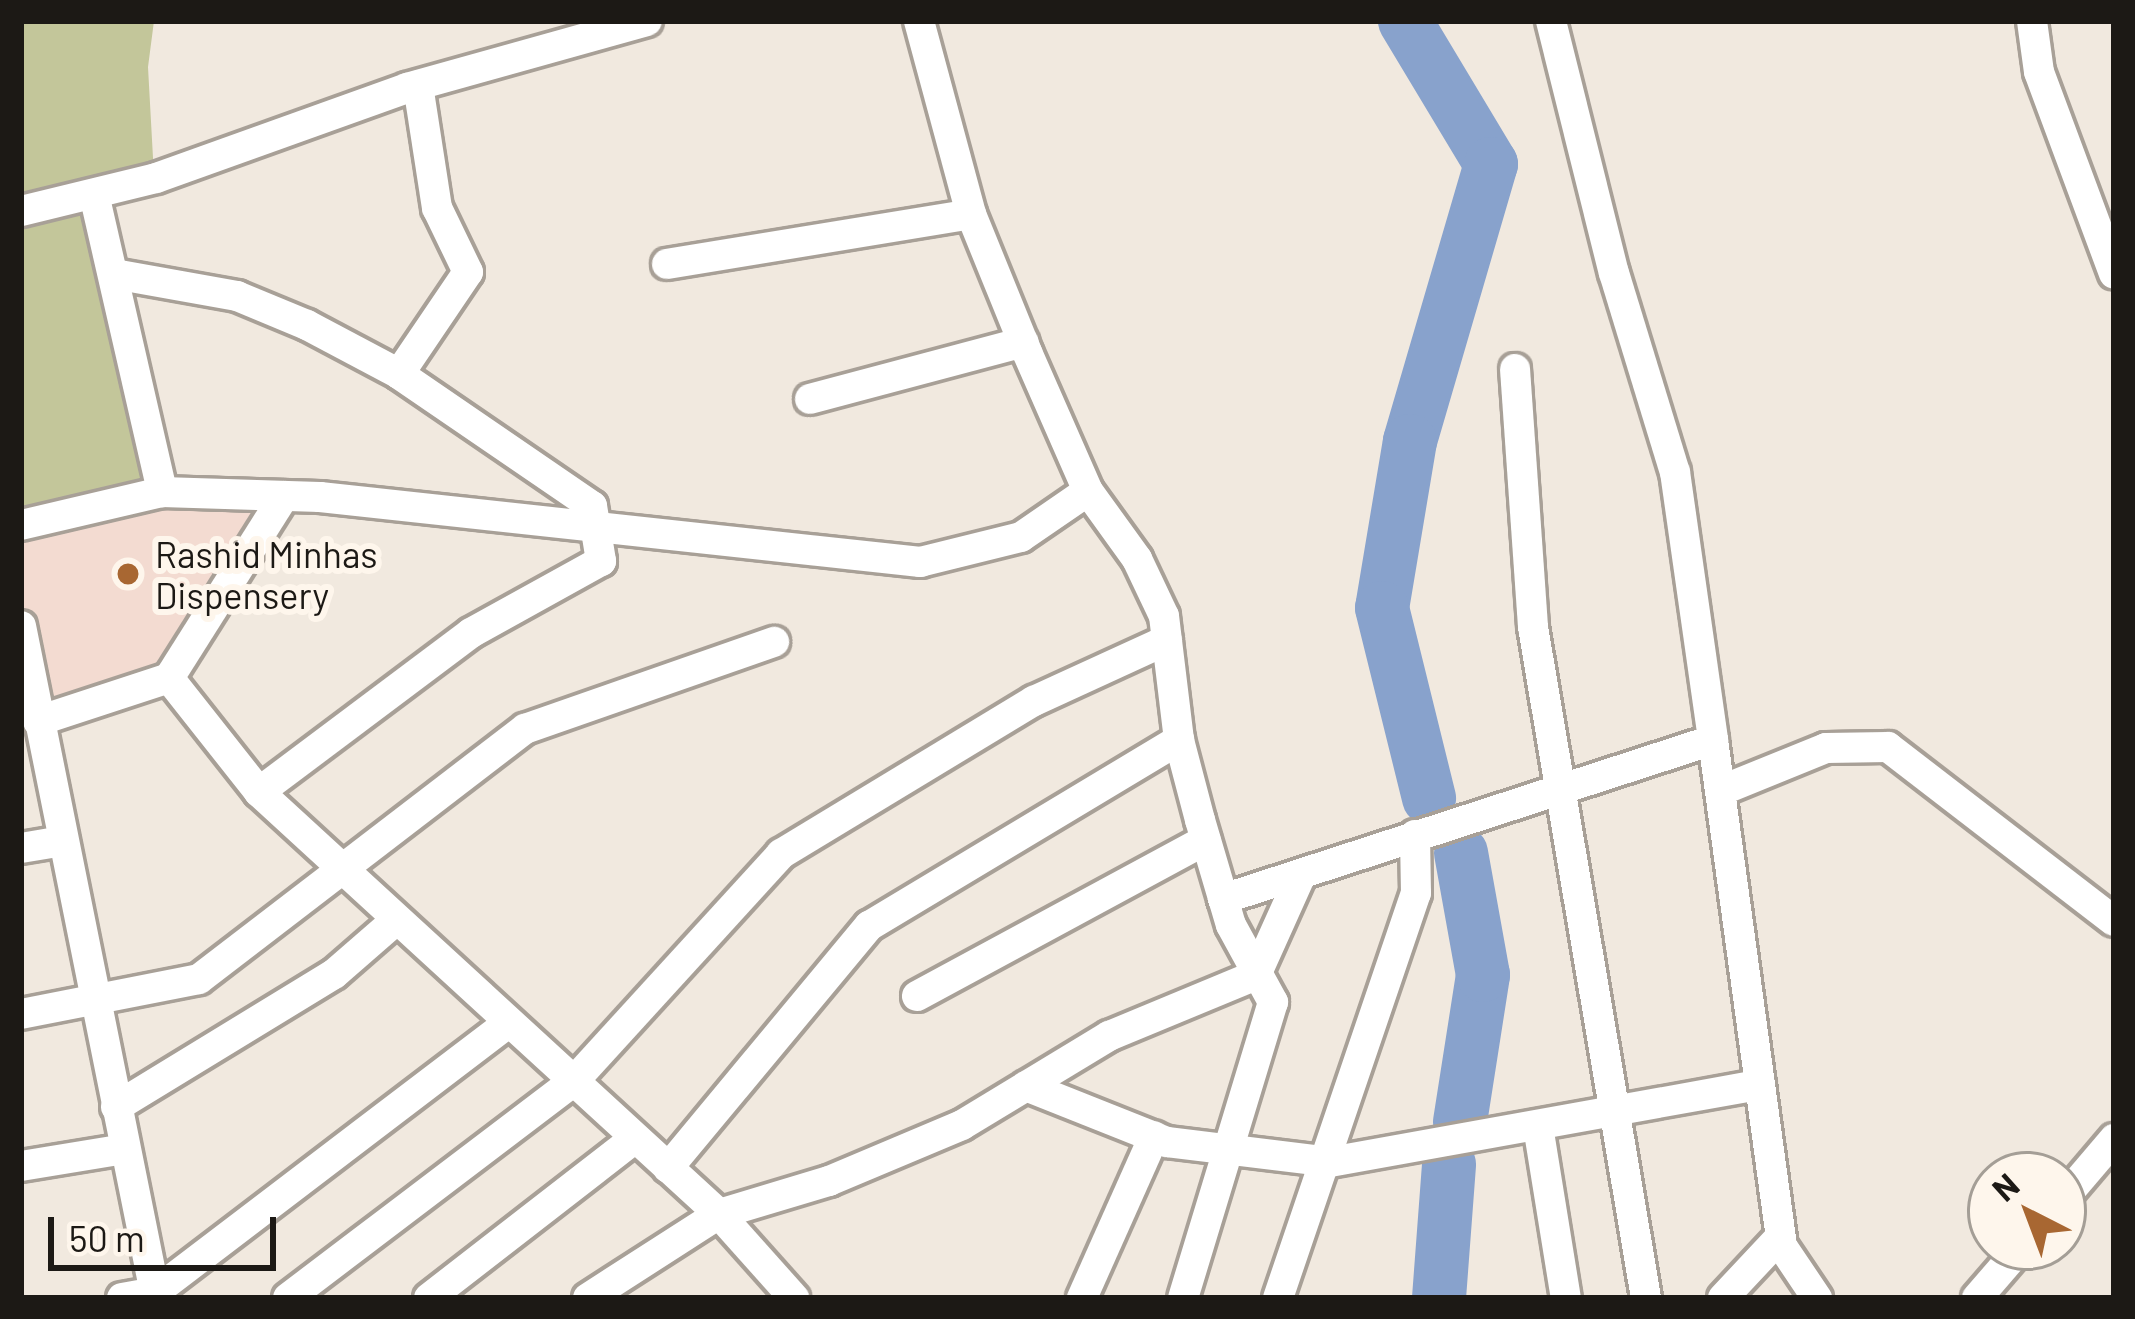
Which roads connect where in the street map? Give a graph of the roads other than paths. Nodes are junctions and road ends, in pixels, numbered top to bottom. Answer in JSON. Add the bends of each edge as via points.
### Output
{"nodes":[{"id":1,"x":647,"y":21,"type":"edge"},
{"id":2,"x":919,"y":21,"type":"edge"},
{"id":3,"x":1550,"y":21,"type":"edge"},
{"id":4,"x":2032,"y":21,"type":"edge"},
{"id":5,"x":418,"y":85,"type":"junction"},
{"id":6,"x":94,"y":194,"type":"junction"},
{"id":7,"x":21,"y":211,"type":"edge"},
{"id":8,"x":971,"y":214,"type":"junction"},
{"id":9,"x":667,"y":264,"type":"dead end"},
{"id":10,"x":114,"y":274,"type":"junction"},
{"id":11,"x":2114,"y":274,"type":"edge"},
{"id":12,"x":1024,"y":342,"type":"junction"},
{"id":13,"x":1515,"y":369,"type":"dead end"},
{"id":14,"x":399,"y":374,"type":"junction"},
{"id":15,"x":810,"y":399,"type":"dead end"},
{"id":16,"x":1088,"y":491,"type":"junction"},
{"id":17,"x":162,"y":492,"type":"junction"},
{"id":18,"x":284,"y":496,"type":"junction"},
{"id":19,"x":21,"y":525,"type":"edge"},
{"id":20,"x":597,"y":528,"type":"junction"},
{"id":21,"x":21,"y":626,"type":"edge"},
{"id":22,"x":1167,"y":640,"type":"junction"},
{"id":23,"x":774,"y":642,"type":"dead end"},
{"id":24,"x":169,"y":678,"type":"junction"},
{"id":25,"x":25,"y":679,"type":"edge"},
{"id":26,"x":38,"y":722,"type":"junction"},
{"id":27,"x":1179,"y":740,"type":"junction"},
{"id":28,"x":1713,"y":740,"type":"junction"},
{"id":29,"x":1564,"y":785,"type":"junction"},
{"id":30,"x":1720,"y":791,"type":"junction"},
{"id":31,"x":259,"y":792,"type":"junction"},
{"id":32,"x":1415,"y":835,"type":"junction"},
{"id":33,"x":1206,"y":840,"type":"junction"},
{"id":34,"x":63,"y":841,"type":"junction"},
{"id":35,"x":21,"y":848,"type":"edge"},
{"id":36,"x":342,"y":872,"type":"junction"},
{"id":37,"x":1301,"y":875,"type":"junction"},
{"id":38,"x":1223,"y":899,"type":"junction"},
{"id":39,"x":395,"y":921,"type":"junction"},
{"id":40,"x":2114,"y":921,"type":"edge"},
{"id":41,"x":1256,"y":975,"type":"junction"},
{"id":42,"x":917,"y":996,"type":"dead end"},
{"id":43,"x":95,"y":1002,"type":"junction"},
{"id":44,"x":21,"y":1014,"type":"edge"},
{"id":45,"x":509,"y":1022,"type":"junction"},
{"id":46,"x":574,"y":1082,"type":"junction"},
{"id":47,"x":1760,"y":1085,"type":"junction"},
{"id":48,"x":1026,"y":1086,"type":"junction"},
{"id":49,"x":116,"y":1107,"type":"junction"},
{"id":50,"x":1618,"y":1113,"type":"junction"},
{"id":51,"x":1538,"y":1126,"type":"junction"},
{"id":52,"x":1154,"y":1136,"type":"junction"},
{"id":53,"x":634,"y":1139,"type":"junction"},
{"id":54,"x":2114,"y":1139,"type":"edge"},
{"id":55,"x":125,"y":1149,"type":"junction"},
{"id":56,"x":1233,"y":1150,"type":"junction"},
{"id":57,"x":1330,"y":1162,"type":"junction"},
{"id":58,"x":21,"y":1166,"type":"edge"},
{"id":59,"x":668,"y":1168,"type":"junction"},
{"id":60,"x":2087,"y":1170,"type":"edge"},
{"id":61,"x":719,"y":1214,"type":"junction"},
{"id":62,"x":1780,"y":1237,"type":"junction"},
{"id":63,"x":2000,"y":1271,"type":"edge"},
{"id":64,"x":155,"y":1295,"type":"edge"},
{"id":65,"x":122,"y":1298,"type":"edge"},
{"id":66,"x":287,"y":1298,"type":"edge"},
{"id":67,"x":429,"y":1298,"type":"edge"},
{"id":68,"x":588,"y":1298,"type":"edge"},
{"id":69,"x":794,"y":1298,"type":"edge"},
{"id":70,"x":1082,"y":1298,"type":"edge"},
{"id":71,"x":1184,"y":1298,"type":"edge"},
{"id":72,"x":1278,"y":1298,"type":"edge"},
{"id":73,"x":1566,"y":1298,"type":"edge"},
{"id":74,"x":1646,"y":1298,"type":"edge"},
{"id":75,"x":1723,"y":1298,"type":"edge"},
{"id":76,"x":1817,"y":1298,"type":"edge"},
{"id":77,"x":1977,"y":1298,"type":"edge"}],
"edges":[{"from":1,"to":5,"type":"street"},
{"from":2,"to":8,"type":"street"},
{"from":3,"to":28,"type":"street","via":[[1675,472]]},
{"from":4,"to":11,"type":"street","via":[[2038,72]]},
{"from":5,"to":6,"type":"street"},
{"from":5,"to":14,"type":"street","via":[[437,208],[468,272]]},
{"from":6,"to":7,"type":"street"},
{"from":6,"to":10,"type":"street"},
{"from":8,"to":9,"type":"street"},
{"from":8,"to":12,"type":"street"},
{"from":10,"to":14,"type":"street","via":[[237,296]]},
{"from":10,"to":17,"type":"street"},
{"from":12,"to":15,"type":"street"},
{"from":12,"to":16,"type":"street"},
{"from":13,"to":29,"type":"street","via":[[1533,627]]},
{"from":14,"to":20,"type":"street","via":[[574,488],[592,506]]},
{"from":16,"to":20,"type":"street","via":[[1021,537],[920,562]]},
{"from":16,"to":22,"type":"street","via":[[1137,559]]},
{"from":17,"to":18,"type":"street"},
{"from":17,"to":19,"type":"street"},
{"from":18,"to":20,"type":"street"},
{"from":18,"to":24,"type":"street"},
{"from":20,"to":31,"type":"street","via":[[601,561],[471,632]]},
{"from":21,"to":25,"type":"street"},
{"from":22,"to":27,"type":"street"},
{"from":22,"to":46,"type":"street","via":[[1034,701],[781,854]]},
{"from":23,"to":36,"type":"street","via":[[525,729]]},
{"from":24,"to":26,"type":"street"},
{"from":24,"to":31,"type":"street"},
{"from":25,"to":26,"type":"street"},
{"from":26,"to":34,"type":"street"},
{"from":27,"to":33,"type":"street"},
{"from":27,"to":59,"type":"street","via":[[868,926]]},
{"from":28,"to":29,"type":"street"},
{"from":28,"to":30,"type":"street"},
{"from":29,"to":32,"type":"street"},
{"from":29,"to":50,"type":"street"},
{"from":30,"to":40,"type":"street","via":[[1826,748],[1888,747]]},
{"from":30,"to":47,"type":"street"},
{"from":31,"to":36,"type":"street"},
{"from":32,"to":37,"type":"street"},
{"from":32,"to":57,"type":"street","via":[[1416,893]]},
{"from":33,"to":38,"type":"street"},
{"from":33,"to":42,"type":"street"},
{"from":34,"to":35,"type":"street"},
{"from":34,"to":43,"type":"street"},
{"from":36,"to":39,"type":"street"},
{"from":36,"to":43,"type":"street","via":[[199,979]]},
{"from":37,"to":38,"type":"street"},
{"from":37,"to":41,"type":"street"},
{"from":38,"to":41,"type":"street"},
{"from":39,"to":45,"type":"street"},
{"from":39,"to":49,"type":"street","via":[[334,974]]},
{"from":41,"to":48,"type":"street","via":[[1109,1036]]},
{"from":41,"to":56,"type":"street","via":[[1273,1002]]},
{"from":43,"to":44,"type":"street"},
{"from":43,"to":49,"type":"street"},
{"from":45,"to":46,"type":"street"},
{"from":45,"to":64,"type":"street"},
{"from":46,"to":53,"type":"street"},
{"from":46,"to":66,"type":"street"},
{"from":47,"to":50,"type":"street"},
{"from":47,"to":62,"type":"street"},
{"from":48,"to":52,"type":"street"},
{"from":48,"to":61,"type":"street","via":[[962,1125]]},
{"from":49,"to":55,"type":"street"},
{"from":50,"to":51,"type":"street"},
{"from":50,"to":74,"type":"street"},
{"from":51,"to":57,"type":"street"},
{"from":51,"to":73,"type":"street"},
{"from":52,"to":56,"type":"street"},
{"from":52,"to":70,"type":"street"},
{"from":53,"to":59,"type":"street"},
{"from":53,"to":67,"type":"street"},
{"from":54,"to":60,"type":"street"},
{"from":55,"to":58,"type":"street"},
{"from":55,"to":64,"type":"street"},
{"from":56,"to":57,"type":"street"},
{"from":56,"to":71,"type":"street"},
{"from":57,"to":72,"type":"street"},
{"from":59,"to":61,"type":"street"},
{"from":61,"to":68,"type":"street"},
{"from":61,"to":69,"type":"street"},
{"from":62,"to":75,"type":"street"},
{"from":62,"to":76,"type":"street","via":[[1790,1268]]},
{"from":63,"to":77,"type":"street"},
{"from":64,"to":65,"type":"street"}]}
